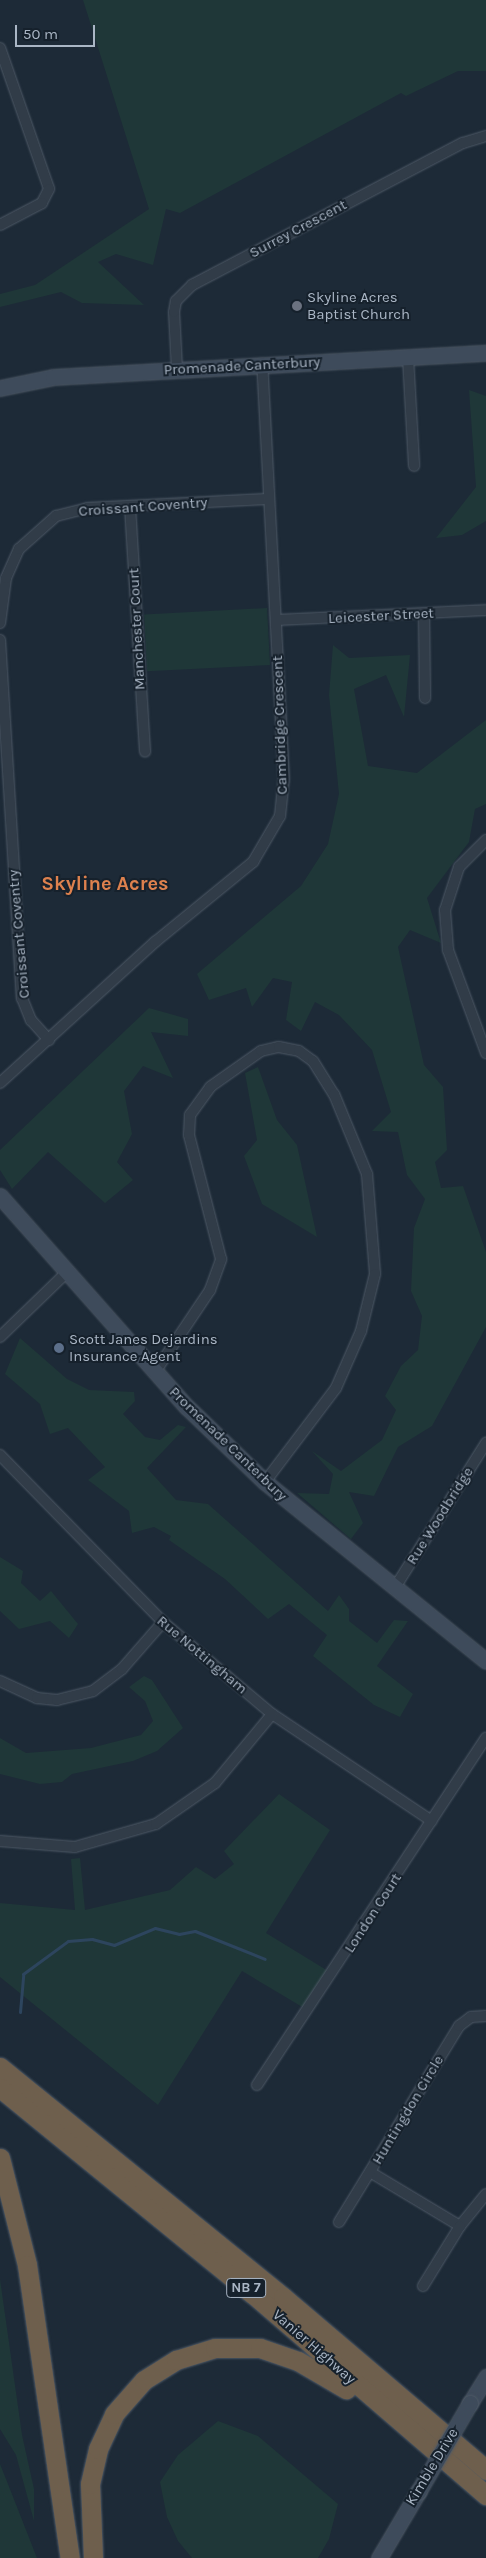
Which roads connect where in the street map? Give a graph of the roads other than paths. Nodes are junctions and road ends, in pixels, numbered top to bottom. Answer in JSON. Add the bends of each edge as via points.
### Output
{"nodes":[{"id":1,"x":0,"y":48,"type":"edge"},
{"id":2,"x":486,"y":136,"type":"edge"},
{"id":3,"x":0,"y":225,"type":"edge"},
{"id":4,"x":486,"y":353,"type":"edge"},
{"id":5,"x":408,"y":357,"type":"junction"},
{"id":6,"x":262,"y":364,"type":"junction"},
{"id":7,"x":177,"y":369,"type":"junction"},
{"id":8,"x":0,"y":388,"type":"edge"},
{"id":9,"x":414,"y":466,"type":"dead end"},
{"id":10,"x":267,"y":499,"type":"junction"},
{"id":11,"x":130,"y":506,"type":"junction"},
{"id":12,"x":486,"y":610,"type":"edge"},
{"id":13,"x":424,"y":613,"type":"junction"},
{"id":14,"x":276,"y":620,"type":"junction"},
{"id":15,"x":0,"y":623,"type":"edge"},
{"id":16,"x":0,"y":640,"type":"edge"},
{"id":17,"x":425,"y":698,"type":"dead end"},
{"id":18,"x":145,"y":752,"type":"dead end"},
{"id":19,"x":486,"y":840,"type":"edge"},
{"id":20,"x":50,"y":1040,"type":"junction"},
{"id":21,"x":486,"y":1053,"type":"edge"},
{"id":22,"x":0,"y":1083,"type":"edge"},
{"id":23,"x":0,"y":1196,"type":"edge"},
{"id":24,"x":67,"y":1272,"type":"junction"},
{"id":25,"x":0,"y":1337,"type":"edge"},
{"id":26,"x":155,"y":1372,"type":"junction"},
{"id":27,"x":486,"y":1443,"type":"edge"},
{"id":28,"x":0,"y":1455,"type":"edge"},
{"id":29,"x":265,"y":1482,"type":"junction"},
{"id":30,"x":394,"y":1589,"type":"junction"},
{"id":31,"x":162,"y":1622,"type":"junction"},
{"id":32,"x":486,"y":1661,"type":"edge"},
{"id":33,"x":0,"y":1681,"type":"edge"},
{"id":34,"x":272,"y":1714,"type":"junction"},
{"id":35,"x":486,"y":1738,"type":"edge"},
{"id":36,"x":432,"y":1821,"type":"junction"},
{"id":37,"x":0,"y":1841,"type":"edge"},
{"id":38,"x":486,"y":2016,"type":"edge"},
{"id":39,"x":0,"y":2067,"type":"edge"},
{"id":40,"x":257,"y":2085,"type":"dead end"},
{"id":41,"x":0,"y":2088,"type":"edge"},
{"id":42,"x":0,"y":2158,"type":"edge"},
{"id":43,"x":370,"y":2172,"type":"junction"},
{"id":44,"x":486,"y":2194,"type":"edge"},
{"id":45,"x":339,"y":2222,"type":"dead end"},
{"id":46,"x":460,"y":2226,"type":"junction"},
{"id":47,"x":423,"y":2286,"type":"dead end"},
{"id":48,"x":486,"y":2377,"type":"edge"},
{"id":49,"x":484,"y":2469,"type":"edge"},
{"id":50,"x":486,"y":2497,"type":"edge"},
{"id":51,"x":70,"y":2558,"type":"edge"},
{"id":52,"x":93,"y":2558,"type":"edge"},
{"id":53,"x":379,"y":2558,"type":"edge"}],
"edges":[{"from":1,"to":3,"type":"street","via":[[49,189],[42,203]]},
{"from":2,"to":7,"type":"street","name":"Surrey Crescent","via":[[464,142],[192,285],[176,301],[174,312]]},
{"from":4,"to":5,"type":"street","name":"Promenade Canterbury"},
{"from":5,"to":6,"type":"street","name":"Promenade Canterbury"},
{"from":5,"to":9,"type":"street"},
{"from":6,"to":7,"type":"street","name":"Promenade Canterbury"},
{"from":6,"to":10,"type":"street","name":"Cambridge Crescent"},
{"from":7,"to":8,"type":"street","name":"Promenade Canterbury","via":[[53,376]]},
{"from":10,"to":11,"type":"street","name":"Croissant Coventry"},
{"from":10,"to":14,"type":"street","name":"Cambridge Crescent"},
{"from":11,"to":15,"type":"street","name":"Croissant Coventry","via":[[87,508],[56,516],[36,532],[19,549],[6,578]]},
{"from":11,"to":18,"type":"street","name":"Manchester Court"},
{"from":12,"to":13,"type":"street","name":"Leicester Street"},
{"from":13,"to":14,"type":"street","name":"Leicester Street"},
{"from":13,"to":17,"type":"street"},
{"from":14,"to":20,"type":"street","name":"Cambridge Crescent","via":[[284,779],[280,816],[272,834],[252,862],[155,942]]},
{"from":16,"to":20,"type":"street","name":"Croissant Coventry","via":[[22,998],[31,1020]]},
{"from":19,"to":21,"type":"street","via":[[459,867],[449,889],[444,929]]},
{"from":20,"to":22,"type":"street","name":"Cambridge Crescent"},
{"from":23,"to":24,"type":"street","name":"Promenade Canterbury"},
{"from":24,"to":25,"type":"street"},
{"from":24,"to":26,"type":"street","name":"Promenade Canterbury"},
{"from":26,"to":29,"type":"street","name":"Promenade Canterbury"},
{"from":26,"to":29,"type":"street","via":[[210,1290],[221,1259],[189,1135],[190,1115],[210,1086],[261,1051],[279,1047],[299,1051],[313,1062],[334,1094],[367,1174],[375,1274],[360,1331],[336,1388]]},
{"from":27,"to":30,"type":"street","name":"Rue Woodbridge"},
{"from":28,"to":31,"type":"street","name":"Rue Nottingham"},
{"from":29,"to":30,"type":"street","name":"Promenade Canterbury"},
{"from":30,"to":32,"type":"street","name":"Promenade Canterbury"},
{"from":31,"to":33,"type":"street","via":[[122,1669],[93,1692],[57,1700],[37,1698]]},
{"from":31,"to":34,"type":"street","name":"Rue Nottingham"},
{"from":34,"to":36,"type":"street","name":"Rue Nottingham"},
{"from":34,"to":37,"type":"street","via":[[215,1783],[156,1824],[75,1847]]},
{"from":35,"to":36,"type":"street","name":"London Court"},
{"from":36,"to":40,"type":"street","name":"London Court"},
{"from":38,"to":43,"type":"street","name":"Huntingdon Circle","via":[[471,2017],[459,2026]]},
{"from":39,"to":49,"type":"highway","name":"Vanier Highway","number":"NB 7","via":[[283,2297]]},
{"from":41,"to":50,"type":"highway","name":"Vanier Highway","number":"NB 7","via":[[253,2294]]},
{"from":42,"to":51,"type":"highway","via":[[27,2265]]},
{"from":43,"to":45,"type":"street"},
{"from":43,"to":46,"type":"street","name":"Huntingdon Circle"},
{"from":44,"to":46,"type":"street"},
{"from":46,"to":47,"type":"street"},
{"from":48,"to":53,"type":"street","name":"Kimble Drive","bridge":true},
{"from":50,"to":52,"type":"highway","via":[[331,2377],[260,2348],[215,2348],[176,2360],[144,2380],[114,2414],[98,2450],[90,2484]]}]}
